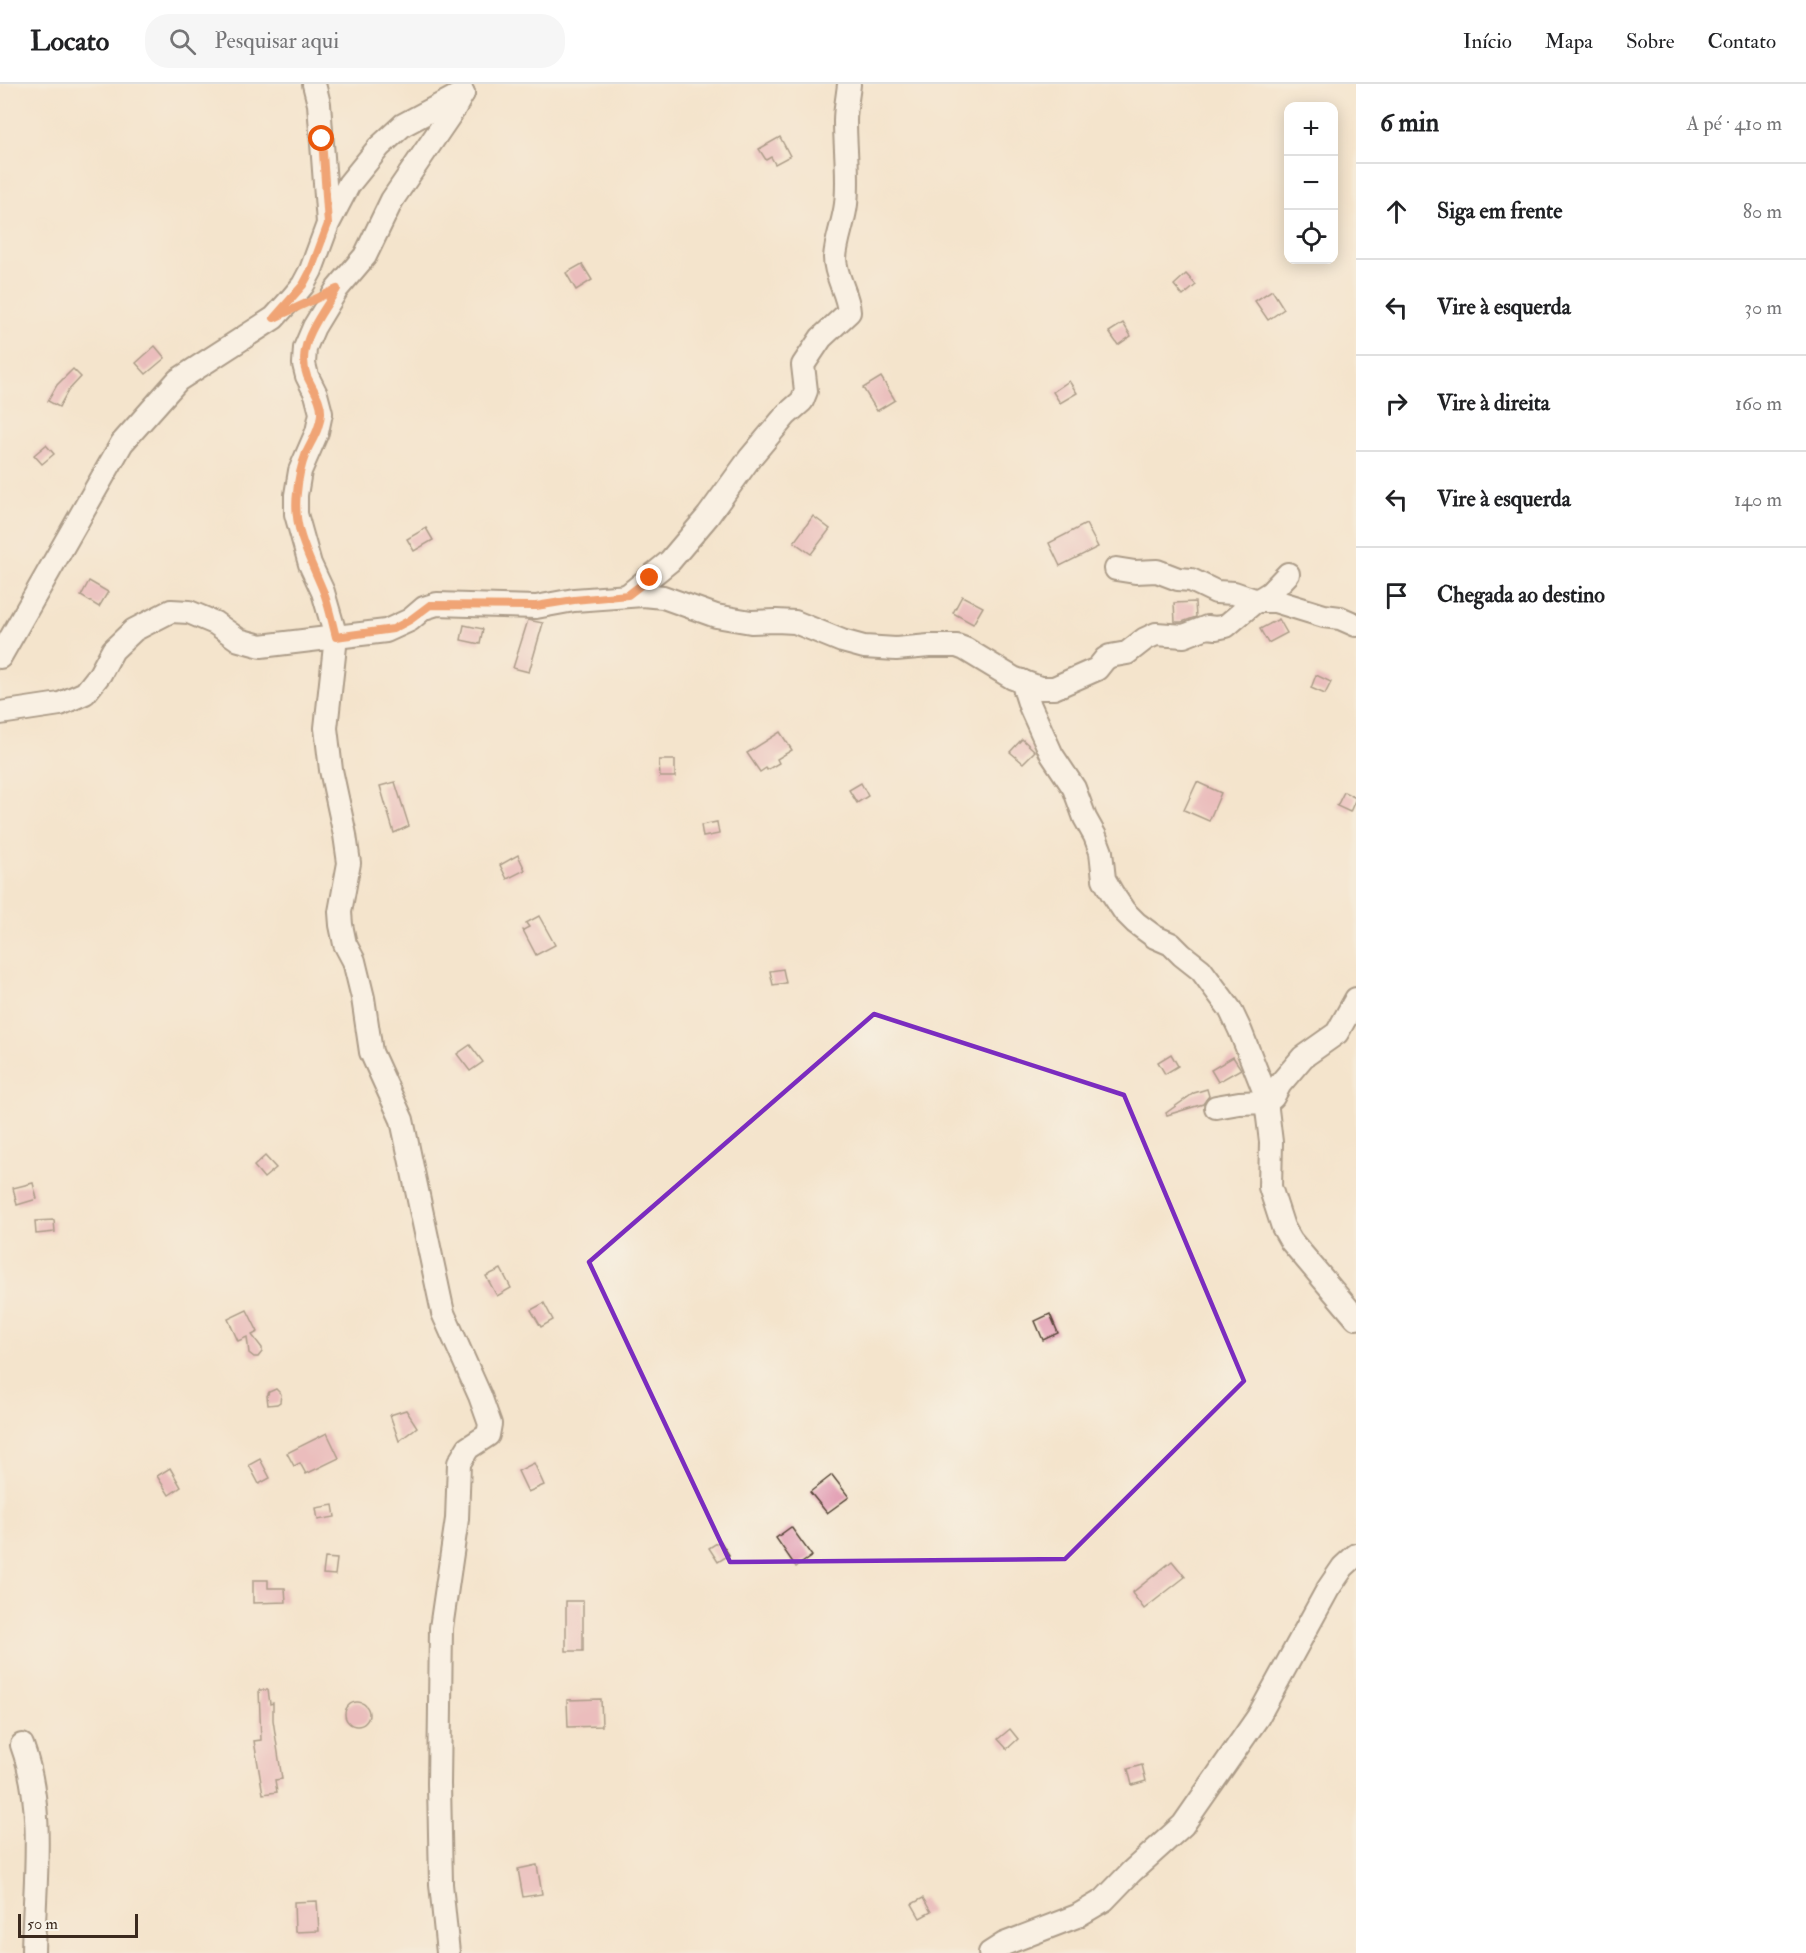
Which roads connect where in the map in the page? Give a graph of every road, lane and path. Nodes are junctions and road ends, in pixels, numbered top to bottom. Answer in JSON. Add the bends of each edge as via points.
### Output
{"nodes":[{"id":1,"x":314,"y":84,"type":"edge"},
{"id":2,"x":849,"y":84,"type":"edge"},
{"id":3,"x":466,"y":88,"type":"edge"},
{"id":4,"x":328,"y":224,"type":"junction"},
{"id":5,"x":337,"y":289,"type":"junction"},
{"id":6,"x":274,"y":318,"type":"junction"},
{"id":7,"x":1116,"y":568,"type":"dead end"},
{"id":8,"x":1288,"y":574,"type":"dead end"},
{"id":9,"x":628,"y":595,"type":"junction"},
{"id":10,"x":1257,"y":601,"type":"junction"},
{"id":11,"x":1356,"y":625,"type":"edge"},
{"id":12,"x":336,"y":637,"type":"junction"},
{"id":13,"x":310,"y":640,"type":"junction"},
{"id":14,"x":0,"y":657,"type":"edge"},
{"id":15,"x":334,"y":663,"type":"junction"},
{"id":16,"x":1022,"y":681,"type":"junction"},
{"id":17,"x":0,"y":713,"type":"edge"},
{"id":18,"x":1356,"y":999,"type":"edge"},
{"id":19,"x":1267,"y":1102,"type":"junction"},
{"id":20,"x":1216,"y":1107,"type":"dead end"},
{"id":21,"x":1356,"y":1318,"type":"edge"},
{"id":22,"x":1356,"y":1555,"type":"edge"},
{"id":23,"x":22,"y":1745,"type":"dead end"},
{"id":24,"x":33,"y":1953,"type":"edge"},
{"id":25,"x":448,"y":1953,"type":"edge"},
{"id":26,"x":990,"y":1953,"type":"edge"}],
"edges":[{"from":1,"to":4,"type":"street"},
{"from":2,"to":9,"type":"street","via":[[845,114],[846,206],[837,242],[836,268],[849,312],[821,338],[803,365],[806,391],[802,401],[786,415],[670,561]]},
{"from":3,"to":4,"type":"street","via":[[391,135],[349,184]]},
{"from":3,"to":5,"type":"street","via":[[392,200],[365,256]]},
{"from":4,"to":6,"type":"street","via":[[303,285]]},
{"from":5,"to":6,"type":"street"},
{"from":5,"to":12,"type":"street","via":[[305,348],[304,364],[321,413],[300,471],[296,505],[310,564]]},
{"from":6,"to":14,"type":"street","via":[[178,380],[122,443]]},
{"from":7,"to":10,"type":"street","via":[[1157,571],[1216,592]]},
{"from":8,"to":10,"type":"street"},
{"from":9,"to":12,"type":"street","via":[[536,606],[437,604],[393,629]]},
{"from":9,"to":16,"type":"street","via":[[663,597],[716,616],[751,622],[795,622],[864,647],[957,646]]},
{"from":10,"to":11,"type":"street","via":[[1275,601]]},
{"from":10,"to":16,"type":"street","via":[[1226,626],[1207,627],[1184,636],[1156,634],[1127,653],[1110,656],[1097,669],[1054,688]]},
{"from":12,"to":13,"type":"street"},
{"from":12,"to":15,"type":"street"},
{"from":13,"to":15,"type":"street"},
{"from":13,"to":17,"type":"street","via":[[261,646],[239,640],[215,622],[189,612],[171,611],[134,630],[113,650],[85,693],[60,704]]},
{"from":15,"to":25,"type":"street","via":[[326,728],[349,863],[341,925],[363,998],[371,1052],[402,1120],[443,1313],[490,1424],[488,1436],[468,1448],[459,1463],[457,1519],[441,1628],[441,1884]]},
{"from":16,"to":19,"type":"street","via":[[1052,755],[1074,788],[1095,836],[1104,879],[1112,893],[1136,923],[1171,944],[1201,970],[1219,994],[1240,1030]]},
{"from":18,"to":19,"type":"street","via":[[1337,1033],[1303,1057]]},
{"from":19,"to":20,"type":"street"},
{"from":19,"to":21,"type":"street","via":[[1270,1187],[1283,1227]]},
{"from":22,"to":26,"type":"street","via":[[1328,1589],[1258,1717],[1183,1825],[1104,1900],[1077,1916]]},
{"from":23,"to":24,"type":"street","via":[[30,1768],[37,1823]]}]}
